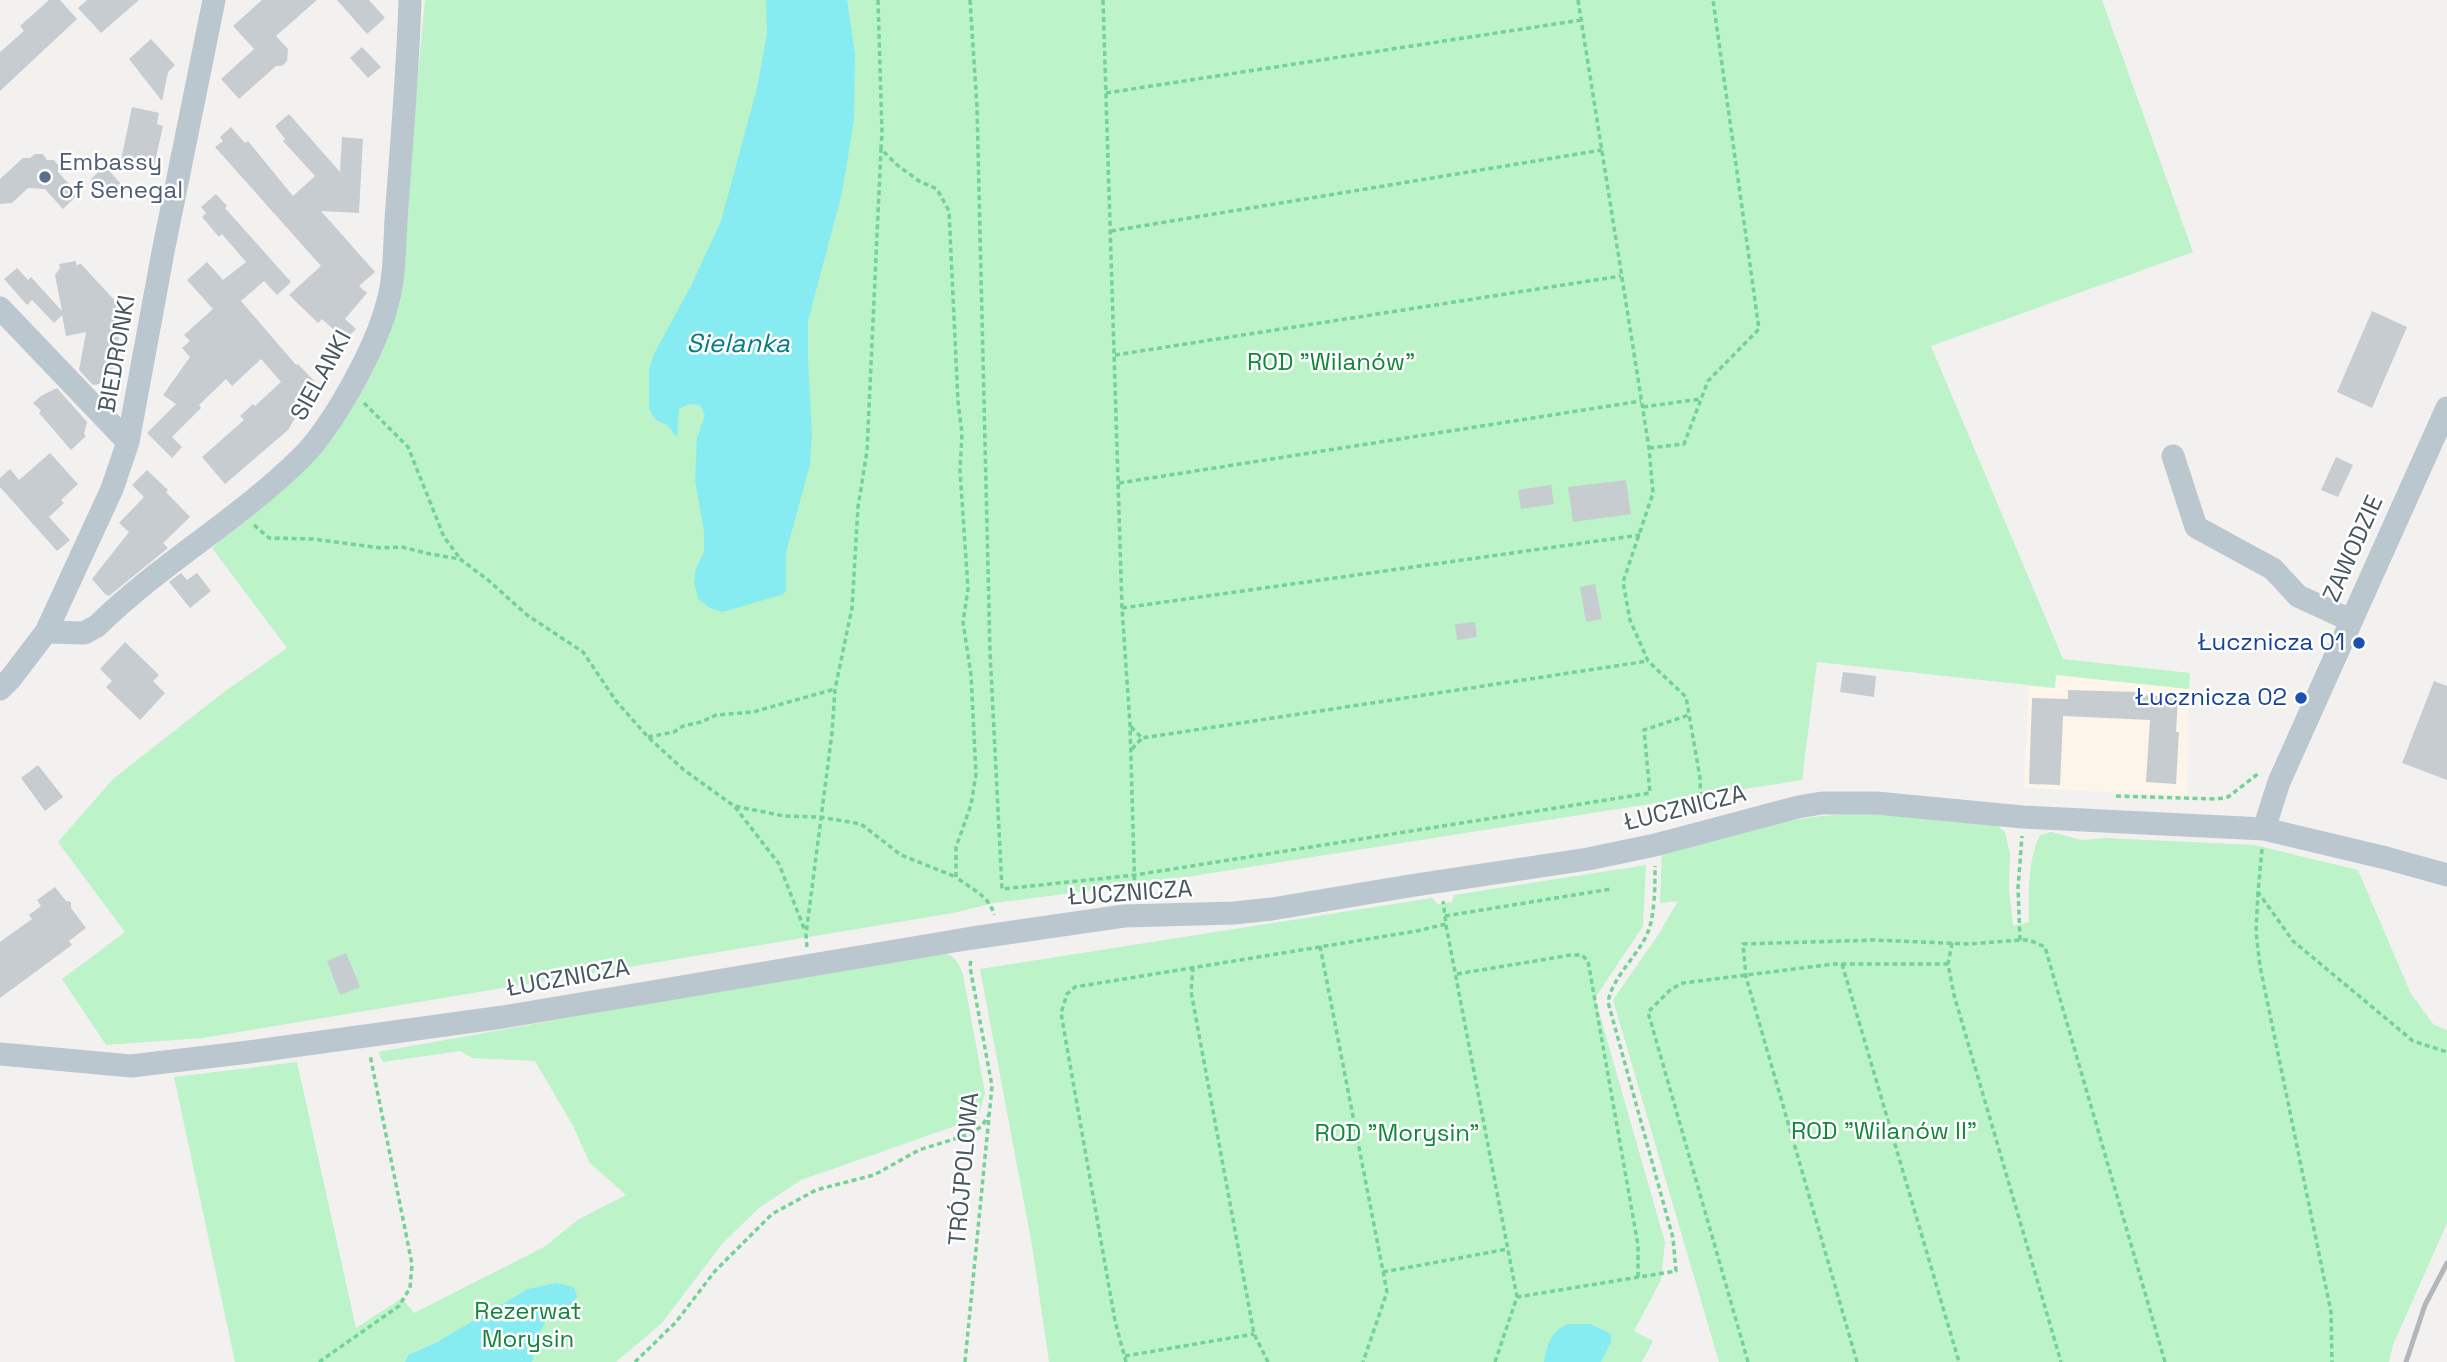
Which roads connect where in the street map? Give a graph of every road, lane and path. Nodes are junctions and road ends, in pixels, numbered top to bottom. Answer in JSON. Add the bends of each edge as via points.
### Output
{"nodes":[{"id":1,"x":214,"y":0,"type":"edge"},
{"id":2,"x":410,"y":0,"type":"edge"},
{"id":3,"x":878,"y":0,"type":"edge"},
{"id":4,"x":970,"y":0,"type":"edge"},
{"id":5,"x":1103,"y":0,"type":"edge"},
{"id":6,"x":1578,"y":0,"type":"edge"},
{"id":7,"x":1713,"y":0,"type":"edge"},
{"id":8,"x":1581,"y":20,"type":"junction"},
{"id":9,"x":1106,"y":93,"type":"junction"},
{"id":10,"x":881,"y":149,"type":"junction"},
{"id":11,"x":1602,"y":150,"type":"junction"},
{"id":12,"x":1111,"y":231,"type":"junction"},
{"id":13,"x":1622,"y":276,"type":"junction"},
{"id":14,"x":0,"y":308,"type":"edge"},
{"id":15,"x":1115,"y":355,"type":"junction"},
{"id":16,"x":347,"y":393,"type":"junction"},
{"id":17,"x":1700,"y":400,"type":"junction"},
{"id":18,"x":1641,"y":401,"type":"junction"},
{"id":19,"x":1642,"y":407,"type":"junction"},
{"id":20,"x":2447,"y":408,"type":"edge"},
{"id":21,"x":128,"y":442,"type":"junction"},
{"id":22,"x":1649,"y":448,"type":"junction"},
{"id":23,"x":2173,"y":456,"type":"dead end"},
{"id":24,"x":1119,"y":483,"type":"junction"},
{"id":25,"x":240,"y":511,"type":"junction"},
{"id":26,"x":1640,"y":536,"type":"junction"},
{"id":27,"x":460,"y":559,"type":"junction"},
{"id":28,"x":1122,"y":608,"type":"junction"},
{"id":29,"x":2350,"y":620,"type":"junction"},
{"id":30,"x":46,"y":632,"type":"junction"},
{"id":31,"x":1648,"y":661,"type":"junction"},
{"id":32,"x":0,"y":689,"type":"edge"},
{"id":33,"x":835,"y":689,"type":"junction"},
{"id":34,"x":1689,"y":715,"type":"junction"},
{"id":35,"x":1130,"y":725,"type":"junction"},
{"id":36,"x":648,"y":737,"type":"junction"},
{"id":37,"x":1142,"y":738,"type":"junction"},
{"id":38,"x":1130,"y":751,"type":"junction"},
{"id":39,"x":2263,"y":770,"type":"dead end"},
{"id":40,"x":1700,"y":796,"type":"dead end"},
{"id":41,"x":2116,"y":796,"type":"dead end"},
{"id":42,"x":734,"y":806,"type":"junction"},
{"id":43,"x":820,"y":817,"type":"junction"},
{"id":44,"x":2023,"y":817,"type":"junction"},
{"id":45,"x":2264,"y":829,"type":"junction"},
{"id":46,"x":1135,"y":875,"type":"junction"},
{"id":47,"x":2447,"y":875,"type":"edge"},
{"id":48,"x":956,"y":877,"type":"junction"},
{"id":49,"x":1135,"y":885,"type":"dead end"},
{"id":50,"x":1655,"y":888,"type":"dead end"},
{"id":51,"x":1611,"y":889,"type":"dead end"},
{"id":52,"x":2258,"y":892,"type":"junction"},
{"id":53,"x":1444,"y":903,"type":"dead end"},
{"id":54,"x":1445,"y":916,"type":"junction"},
{"id":55,"x":1446,"y":923,"type":"junction"},
{"id":56,"x":806,"y":934,"type":"junction"},
{"id":57,"x":998,"y":934,"type":"junction"},
{"id":58,"x":972,"y":938,"type":"junction"},
{"id":59,"x":2020,"y":940,"type":"junction"},
{"id":60,"x":1952,"y":943,"type":"junction"},
{"id":61,"x":1320,"y":946,"type":"junction"},
{"id":62,"x":1842,"y":964,"type":"junction"},
{"id":63,"x":1948,"y":964,"type":"junction"},
{"id":64,"x":808,"y":965,"type":"junction"},
{"id":65,"x":1193,"y":967,"type":"junction"},
{"id":66,"x":1457,"y":974,"type":"junction"},
{"id":67,"x":1746,"y":977,"type":"junction"},
{"id":68,"x":367,"y":1036,"type":"junction"},
{"id":69,"x":2447,"y":1052,"type":"edge"},
{"id":70,"x":0,"y":1054,"type":"edge"},
{"id":71,"x":991,"y":1111,"type":"junction"},
{"id":72,"x":1508,"y":1249,"type":"junction"},
{"id":73,"x":1383,"y":1272,"type":"junction"},
{"id":74,"x":1638,"y":1278,"type":"junction"},
{"id":75,"x":1517,"y":1297,"type":"junction"},
{"id":76,"x":1254,"y":1334,"type":"junction"},
{"id":77,"x":1125,"y":1356,"type":"junction"},
{"id":78,"x":319,"y":1362,"type":"edge"},
{"id":79,"x":635,"y":1362,"type":"edge"},
{"id":80,"x":965,"y":1362,"type":"edge"},
{"id":81,"x":1126,"y":1362,"type":"edge"},
{"id":82,"x":1269,"y":1362,"type":"edge"},
{"id":83,"x":1363,"y":1362,"type":"edge"},
{"id":84,"x":1495,"y":1362,"type":"edge"},
{"id":85,"x":1748,"y":1362,"type":"edge"},
{"id":86,"x":1857,"y":1362,"type":"edge"},
{"id":87,"x":1959,"y":1362,"type":"edge"},
{"id":88,"x":2060,"y":1362,"type":"edge"},
{"id":89,"x":2165,"y":1362,"type":"edge"},
{"id":90,"x":2332,"y":1362,"type":"edge"}],
"edges":[{"from":1,"to":21,"type":"street","name":"BIEDRONKI"},
{"from":2,"to":16,"type":"street","name":"SIELANKI","via":[[390,295]]},
{"from":3,"to":10,"type":"path"},
{"from":4,"to":46,"type":"path","via":[[977,107],[990,653],[1002,889]]},
{"from":5,"to":9,"type":"path"},
{"from":6,"to":8,"type":"path"},
{"from":7,"to":17,"type":"path","via":[[1759,329],[1708,381]]},
{"from":8,"to":9,"type":"path"},
{"from":8,"to":11,"type":"path"},
{"from":9,"to":12,"type":"path"},
{"from":10,"to":33,"type":"path","via":[[867,451],[858,507],[852,608]]},
{"from":10,"to":48,"type":"path","via":[[919,181],[937,189],[950,211],[968,589],[964,622],[976,774],[956,847]]},
{"from":11,"to":12,"type":"path"},
{"from":11,"to":13,"type":"path"},
{"from":12,"to":15,"type":"path"},
{"from":13,"to":15,"type":"path"},
{"from":13,"to":18,"type":"path"},
{"from":14,"to":21,"type":"street"},
{"from":15,"to":24,"type":"path"},
{"from":16,"to":25,"type":"street","name":"SIELANKI","via":[[300,460]]},
{"from":16,"to":27,"type":"path","via":[[362,401],[408,447],[444,537]]},
{"from":17,"to":19,"type":"path"},
{"from":17,"to":22,"type":"path","via":[[1684,444]]},
{"from":18,"to":19,"type":"path"},
{"from":18,"to":24,"type":"path"},
{"from":19,"to":22,"type":"path"},
{"from":20,"to":29,"type":"street","name":"ZAWODZIE"},
{"from":21,"to":30,"type":"street","name":"BIEDRONKI","via":[[112,489]]},
{"from":22,"to":26,"type":"path","via":[[1653,494]]},
{"from":23,"to":29,"type":"street","via":[[2196,527],[2273,569],[2298,596]]},
{"from":24,"to":28,"type":"path"},
{"from":25,"to":27,"type":"path","via":[[269,538],[402,547]]},
{"from":25,"to":30,"type":"street","name":"SIELANKI","via":[[97,626],[84,633]]},
{"from":26,"to":28,"type":"path"},
{"from":26,"to":31,"type":"path","via":[[1623,582],[1630,620]]},
{"from":27,"to":36,"type":"path","via":[[527,615],[583,652],[616,701]]},
{"from":28,"to":35,"type":"path"},
{"from":29,"to":45,"type":"street","name":"ZAWODZIE","via":[[2274,794]]},
{"from":30,"to":32,"type":"street","name":"BIEDRONKI"},
{"from":31,"to":34,"type":"path","via":[[1686,697]]},
{"from":31,"to":37,"type":"path"},
{"from":33,"to":36,"type":"path","via":[[753,712],[716,715]]},
{"from":33,"to":43,"type":"path"},
{"from":34,"to":40,"type":"path"},
{"from":34,"to":46,"type":"path","via":[[1644,730],[1650,793]]},
{"from":35,"to":37,"type":"path"},
{"from":35,"to":38,"type":"path"},
{"from":36,"to":42,"type":"path"},
{"from":37,"to":38,"type":"path"},
{"from":38,"to":46,"type":"path"},
{"from":39,"to":41,"type":"path","via":[[2228,797],[2217,799]]},
{"from":42,"to":43,"type":"path","via":[[784,816]]},
{"from":42,"to":56,"type":"path","via":[[779,864]]},
{"from":43,"to":48,"type":"path","via":[[861,824],[901,856]]},
{"from":43,"to":56,"type":"path"},
{"from":44,"to":45,"type":"street","name":"ŁUCZNICZA"},
{"from":44,"to":57,"type":"street","name":"ŁUCZNICZA","via":[[1875,803],[1822,803],[1588,859],[1242,913],[1124,916]]},
{"from":44,"to":59,"type":"path"},
{"from":45,"to":47,"type":"street","name":"ŁUCZNICZA"},
{"from":45,"to":52,"type":"path"},
{"from":46,"to":49,"type":"path"},
{"from":48,"to":57,"type":"path","via":[[992,907]]},
{"from":50,"to":74,"type":"path","via":[[1650,928],[1608,1002],[1674,1238],[1676,1271]]},
{"from":51,"to":54,"type":"path"},
{"from":52,"to":69,"type":"path","via":[[2293,942],[2413,1041]]},
{"from":52,"to":90,"type":"path","via":[[2260,966],[2332,1312]]},
{"from":53,"to":54,"type":"path"},
{"from":54,"to":55,"type":"path"},
{"from":55,"to":61,"type":"path"},
{"from":55,"to":66,"type":"path"},
{"from":56,"to":64,"type":"path"},
{"from":57,"to":58,"type":"street","name":"ŁUCZNICZA"},
{"from":58,"to":64,"type":"street","name":"ŁUCZNICZA"},
{"from":58,"to":71,"type":"path","name":"TRÓJPOLOWA","via":[[970,967],[992,1086]]},
{"from":59,"to":60,"type":"path"},
{"from":59,"to":89,"type":"path","via":[[2045,947]]},
{"from":60,"to":63,"type":"path"},
{"from":60,"to":67,"type":"path","via":[[1743,944]]},
{"from":61,"to":65,"type":"path"},
{"from":61,"to":73,"type":"path"},
{"from":62,"to":63,"type":"path"},
{"from":62,"to":67,"type":"path"},
{"from":62,"to":87,"type":"path"},
{"from":63,"to":88,"type":"path"},
{"from":64,"to":68,"type":"street","name":"ŁUCZNICZA"},
{"from":65,"to":76,"type":"path","via":[[1191,991]]},
{"from":65,"to":77,"type":"path","via":[[1075,987],[1060,1013]]},
{"from":66,"to":72,"type":"path"},
{"from":66,"to":74,"type":"path","via":[[1571,955],[1583,955],[1588,961],[1638,1245]]},
{"from":67,"to":85,"type":"path","via":[[1684,983],[1648,1012]]},
{"from":67,"to":86,"type":"path"},
{"from":68,"to":70,"type":"street","name":"ŁUCZNICZA","via":[[131,1066]]},
{"from":68,"to":78,"type":"path","via":[[412,1264],[410,1288],[399,1306]]},
{"from":71,"to":79,"type":"path","via":[[970,1134],[919,1150],[874,1175],[816,1191],[772,1214]]},
{"from":71,"to":80,"type":"path","name":"TRÓJPOLOWA"},
{"from":72,"to":73,"type":"path"},
{"from":72,"to":75,"type":"path"},
{"from":73,"to":83,"type":"path","via":[[1387,1292]]},
{"from":74,"to":75,"type":"path"},
{"from":75,"to":84,"type":"path"},
{"from":76,"to":77,"type":"path"},
{"from":76,"to":82,"type":"path"},
{"from":77,"to":81,"type":"path"}]}
